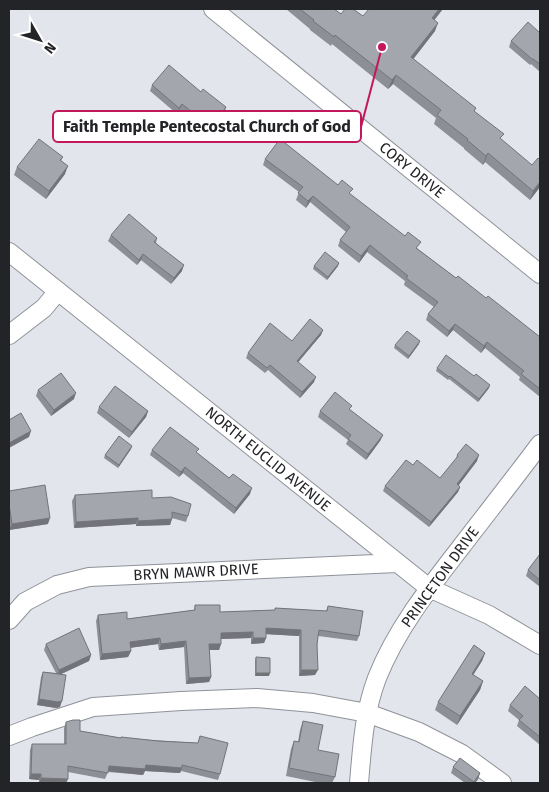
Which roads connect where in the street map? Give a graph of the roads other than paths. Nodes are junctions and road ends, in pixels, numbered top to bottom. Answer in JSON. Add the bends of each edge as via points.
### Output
{"nodes":[{"id":1,"x":213,"y":9,"type":"edge"},
{"id":2,"x":9,"y":252,"type":"edge"},
{"id":3,"x":540,"y":274,"type":"edge"},
{"id":4,"x":58,"y":291,"type":"junction"},
{"id":5,"x":9,"y":335,"type":"edge"},
{"id":6,"x":540,"y":444,"type":"edge"},
{"id":7,"x":397,"y":563,"type":"junction"},
{"id":8,"x":429,"y":588,"type":"junction"},
{"id":9,"x":9,"y":620,"type":"edge"},
{"id":10,"x":540,"y":645,"type":"edge"},
{"id":11,"x":367,"y":712,"type":"junction"},
{"id":12,"x":9,"y":736,"type":"edge"},
{"id":13,"x":360,"y":783,"type":"edge"},
{"id":14,"x":502,"y":783,"type":"edge"}],
"edges":[{"from":1,"to":3,"type":"street","name":"CORY DRIVE"},
{"from":2,"to":4,"type":"street","name":"NORTH EUCLID AVENUE"},
{"from":4,"to":5,"type":"street","via":[[44,308]]},
{"from":4,"to":7,"type":"street","name":"NORTH EUCLID AVENUE"},
{"from":6,"to":8,"type":"street","name":"PRINCETON DRIVE"},
{"from":7,"to":8,"type":"street","name":"NORTH EUCLID AVENUE"},
{"from":7,"to":9,"type":"street","name":"BRYN MAWR DRIVE","via":[[89,577],[58,585],[25,602]]},
{"from":8,"to":10,"type":"street","name":"NORTH EUCLID AVENUE","via":[[489,615]]},
{"from":8,"to":11,"type":"street","name":"PRINCETON DRIVE","via":[[386,658]]},
{"from":11,"to":12,"type":"street","via":[[257,698],[181,701],[93,708]]},
{"from":11,"to":13,"type":"street","name":"PRINCETON DRIVE"},
{"from":11,"to":14,"type":"street","via":[[419,732],[462,754]]}]}
